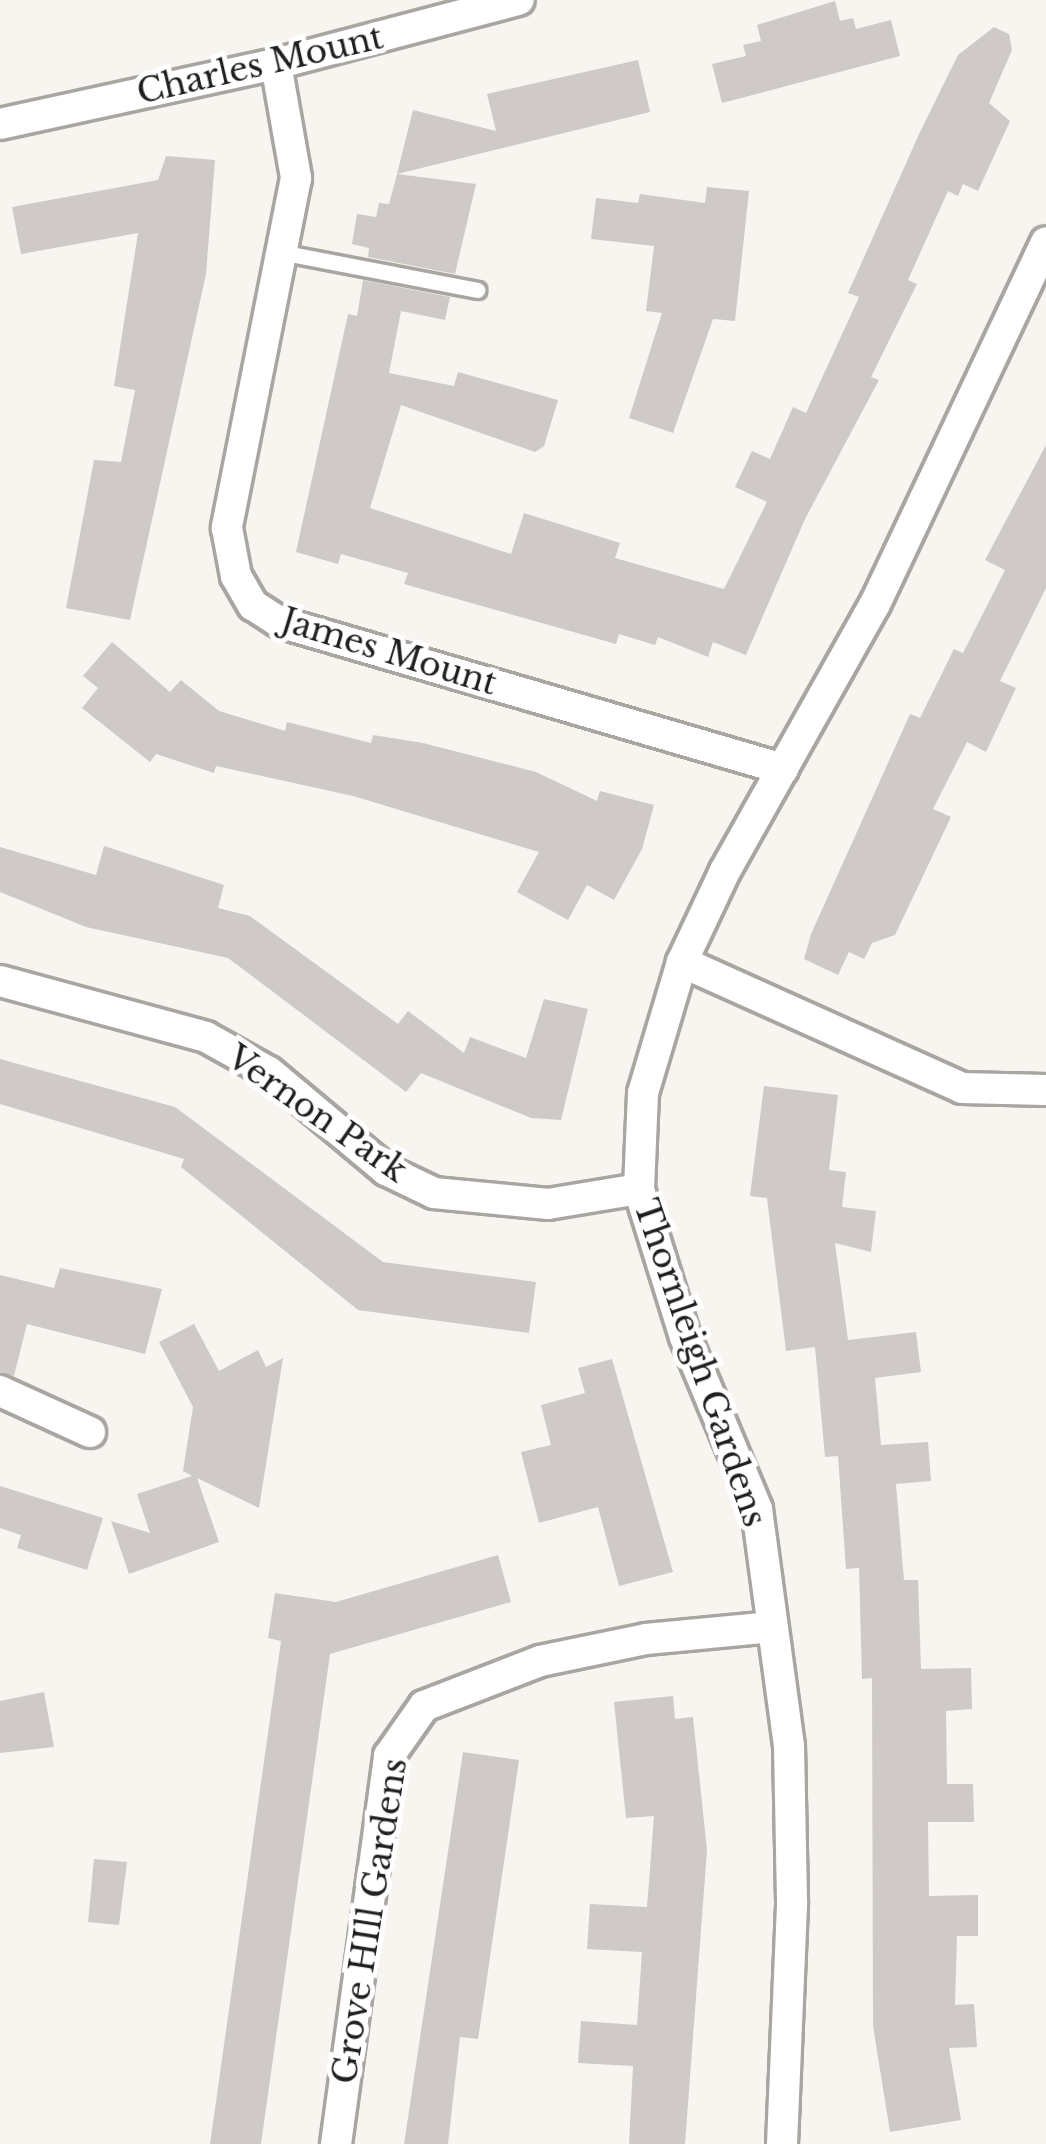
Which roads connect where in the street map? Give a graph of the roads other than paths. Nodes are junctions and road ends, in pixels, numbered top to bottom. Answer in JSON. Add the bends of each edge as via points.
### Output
{"nodes":[{"id":1,"x":519,"y":0,"type":"edge"},
{"id":2,"x":276,"y":64,"type":"junction"},
{"id":3,"x":0,"y":124,"type":"edge"},
{"id":4,"x":1046,"y":242,"type":"edge"},
{"id":5,"x":280,"y":252,"type":"junction"},
{"id":6,"x":477,"y":290,"type":"dead end"},
{"id":7,"x":783,"y":769,"type":"junction"},
{"id":8,"x":682,"y":962,"type":"junction"},
{"id":9,"x":0,"y":981,"type":"edge"},
{"id":10,"x":1046,"y":1090,"type":"edge"},
{"id":11,"x":639,"y":1189,"type":"junction"},
{"id":12,"x":0,"y":1391,"type":"edge"},
{"id":13,"x":90,"y":1432,"type":"dead end"},
{"id":14,"x":772,"y":1628,"type":"junction"},
{"id":15,"x":336,"y":2144,"type":"edge"},
{"id":16,"x":782,"y":2144,"type":"edge"}],
"edges":[{"from":1,"to":2,"type":"street","name":"Charles Mount"},
{"from":2,"to":3,"type":"street","name":"Charles Mount"},
{"from":2,"to":5,"type":"street","name":"James Mount","via":[[296,178]]},
{"from":4,"to":7,"type":"street","name":"Thornleigh Gardens","via":[[875,604]]},
{"from":5,"to":6,"type":"lane"},
{"from":5,"to":7,"type":"street","name":"James Mount","via":[[227,528],[236,576],[253,605],[280,622]]},
{"from":7,"to":8,"type":"street","name":"Thornleigh Gardens"},
{"from":8,"to":10,"type":"street","via":[[962,1088]]},
{"from":8,"to":11,"type":"street","name":"Thornleigh Gardens","via":[[643,1093]]},
{"from":9,"to":11,"type":"street","name":"Vernon Park","via":[[206,1037],[268,1072],[386,1170],[434,1193],[548,1204]]},
{"from":11,"to":14,"type":"street","name":"Thornleigh Gardens","via":[[685,1337],[757,1509]]},
{"from":12,"to":13,"type":"street"},
{"from":14,"to":15,"type":"street","name":"Grove HIll Gardens","via":[[540,1661],[424,1706],[388,1756]]},
{"from":14,"to":16,"type":"street","name":"Thornleigh Gardens","via":[[789,1746]]}]}
